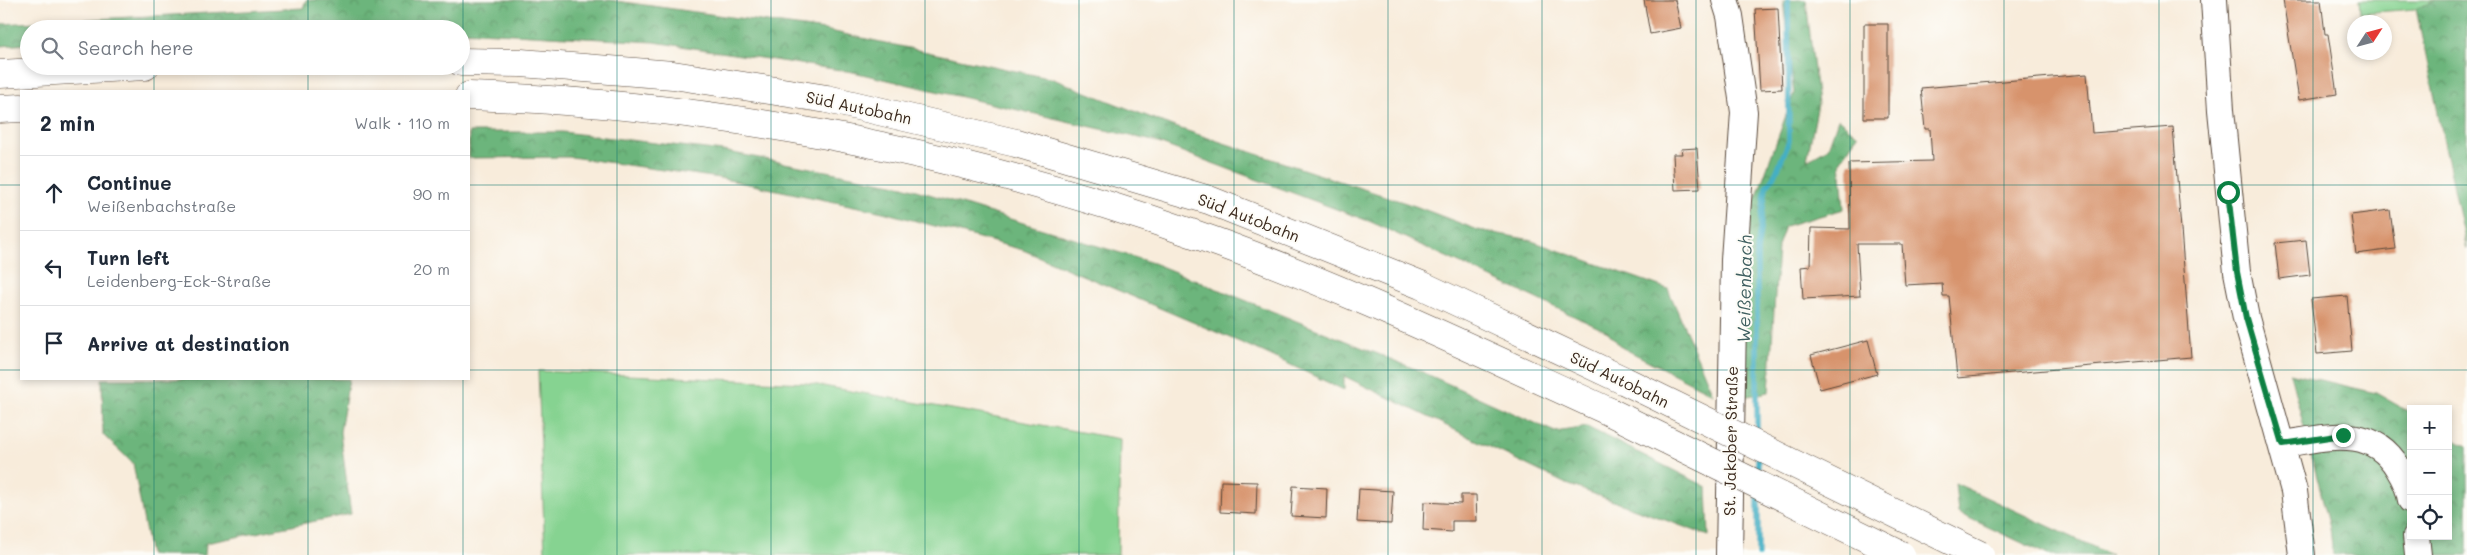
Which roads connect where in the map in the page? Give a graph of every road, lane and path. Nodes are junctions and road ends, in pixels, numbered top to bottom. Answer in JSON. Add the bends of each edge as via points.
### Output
{"nodes":[{"id":1,"x":1724,"y":0,"type":"edge"},
{"id":2,"x":2214,"y":0,"type":"edge"},
{"id":3,"x":470,"y":62,"type":"edge"},
{"id":4,"x":20,"y":73,"type":"edge"},
{"id":5,"x":0,"y":74,"type":"edge"},
{"id":6,"x":470,"y":96,"type":"edge"},
{"id":7,"x":20,"y":108,"type":"edge"},
{"id":8,"x":0,"y":110,"type":"edge"},
{"id":9,"x":2283,"y":444,"type":"junction"},
{"id":10,"x":2410,"y":495,"type":"edge"},
{"id":11,"x":2416,"y":540,"type":"edge"},
{"id":12,"x":1728,"y":555,"type":"edge"},
{"id":13,"x":1901,"y":555,"type":"edge"},
{"id":14,"x":1980,"y":555,"type":"edge"},
{"id":15,"x":2302,"y":555,"type":"edge"},
{"id":16,"x":2418,"y":555,"type":"edge"}],
"edges":[{"from":1,"to":12,"type":"main road","name":"St. Jakober Straße","via":[[1730,16],[1744,112],[1734,260]]},
{"from":2,"to":9,"type":"main road","via":[[2237,272],[2246,318]]},
{"from":3,"to":14,"type":"highway","name":"Süd Autobahn","bridge":true,"via":[[521,63],[683,77],[826,99],[1016,143],[1210,200],[1421,285],[1625,380]]},
{"from":4,"to":5,"type":"highway"},
{"from":6,"to":13,"type":"highway","name":"Süd Autobahn","bridge":true,"via":[[669,110],[747,120],[1006,174],[1103,203],[1199,235],[1406,318],[1610,412]]},
{"from":7,"to":8,"type":"highway"},
{"from":9,"to":10,"type":"main road","via":[[2343,435],[2368,439],[2391,457],[2409,486]]},
{"from":9,"to":15,"type":"main road","via":[[2294,491]]},
{"from":11,"to":16,"type":"main road"}]}
